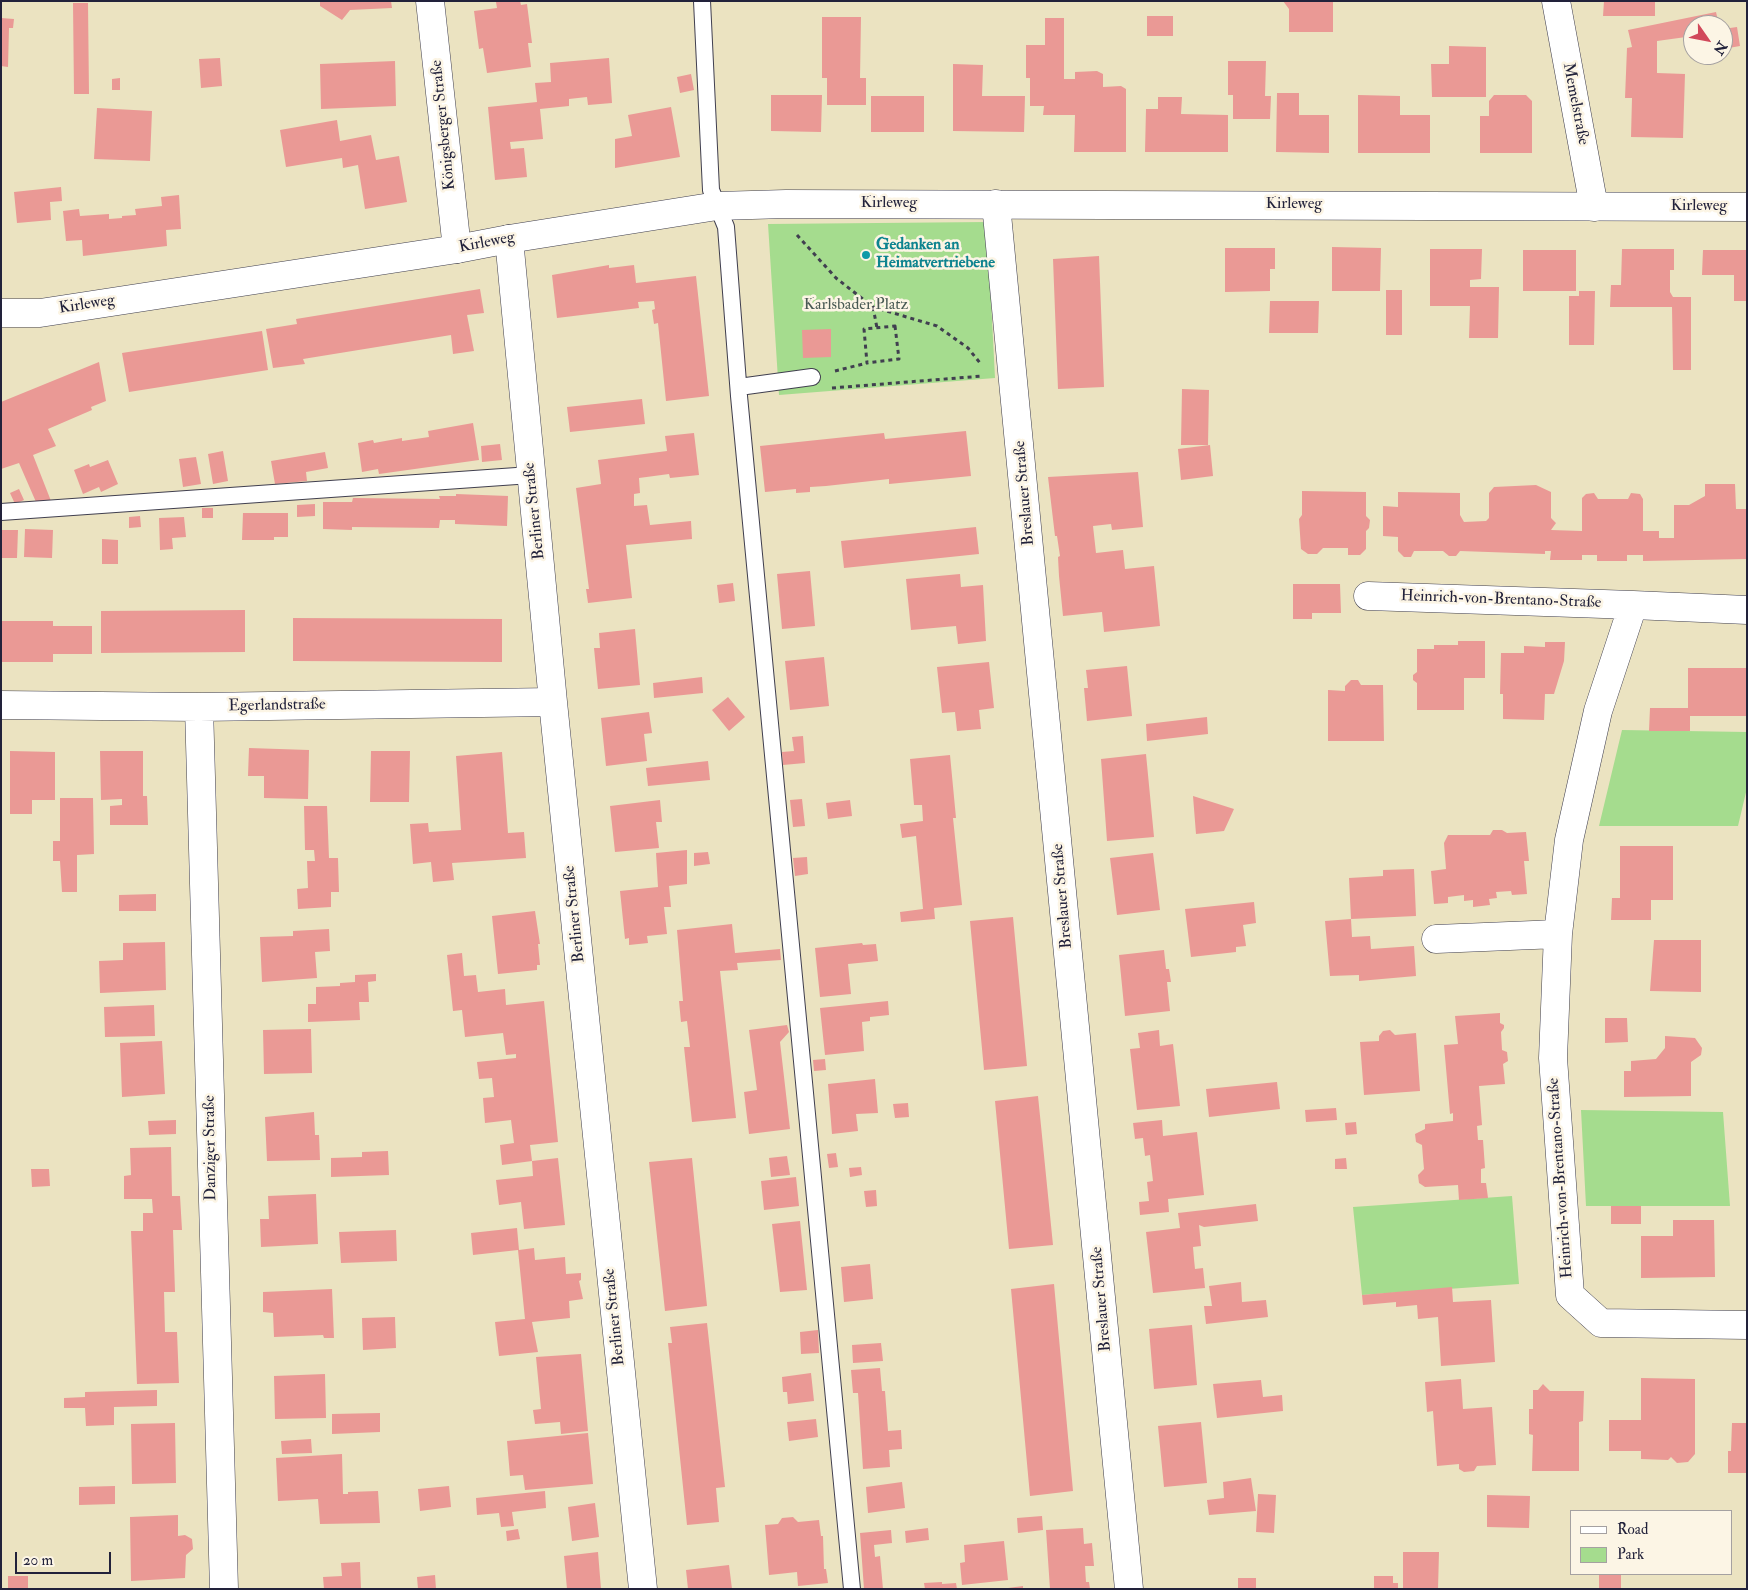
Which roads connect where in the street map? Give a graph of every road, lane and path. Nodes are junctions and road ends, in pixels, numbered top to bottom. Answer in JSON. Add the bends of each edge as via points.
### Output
{"nodes":[{"id":1,"x":430,"y":1,"type":"edge"},
{"id":2,"x":702,"y":1,"type":"edge"},
{"id":3,"x":1556,"y":1,"type":"edge"},
{"id":4,"x":786,"y":204,"type":"junction"},
{"id":5,"x":996,"y":204,"type":"junction"},
{"id":6,"x":717,"y":206,"type":"junction"},
{"id":7,"x":1594,"y":207,"type":"junction"},
{"id":8,"x":1747,"y":207,"type":"edge"},
{"id":9,"x":509,"y":239,"type":"junction"},
{"id":10,"x":457,"y":249,"type":"junction"},
{"id":11,"x":873,"y":307,"type":"junction"},
{"id":12,"x":1,"y":313,"type":"edge"},
{"id":13,"x":40,"y":313,"type":"junction"},
{"id":14,"x":1,"y":328,"type":"edge"},
{"id":15,"x":877,"y":328,"type":"junction"},
{"id":16,"x":867,"y":363,"type":"junction"},
{"id":17,"x":1002,"y":374,"type":"junction"},
{"id":18,"x":812,"y":377,"type":"joint"},
{"id":19,"x":739,"y":386,"type":"junction"},
{"id":20,"x":826,"y":388,"type":"dead end"},
{"id":21,"x":531,"y":475,"type":"junction"},
{"id":22,"x":1,"y":512,"type":"edge"},
{"id":23,"x":1368,"y":596,"type":"dead end"},
{"id":24,"x":1633,"y":605,"type":"junction"},
{"id":25,"x":1747,"y":610,"type":"edge"},
{"id":26,"x":553,"y":702,"type":"junction"},
{"id":27,"x":1,"y":705,"type":"edge"},
{"id":28,"x":199,"y":707,"type":"junction"},
{"id":29,"x":1558,"y":934,"type":"junction"},
{"id":30,"x":1436,"y":939,"type":"dead end"},
{"id":31,"x":1747,"y":1325,"type":"edge"},
{"id":32,"x":224,"y":1589,"type":"edge"},
{"id":33,"x":643,"y":1589,"type":"edge"},
{"id":34,"x":852,"y":1589,"type":"edge"},
{"id":35,"x":1129,"y":1589,"type":"edge"}],
"edges":[{"from":1,"to":10,"type":"street","name":"Königsberger Straße"},
{"from":2,"to":6,"type":"lane","via":[[711,190]]},
{"from":3,"to":7,"type":"street","name":"Memelstraße"},
{"from":4,"to":5,"type":"street","name":"Kirleweg"},
{"from":4,"to":6,"type":"street","name":"Kirleweg"},
{"from":4,"to":11,"type":"path","via":[[797,236],[836,278]]},
{"from":5,"to":7,"type":"street","name":"Kirleweg"},
{"from":5,"to":17,"type":"street","name":"Breslauer Straße"},
{"from":6,"to":9,"type":"street","name":"Kirleweg"},
{"from":6,"to":19,"type":"lane","via":[[726,227]]},
{"from":7,"to":8,"type":"street","name":"Kirleweg"},
{"from":9,"to":10,"type":"street","name":"Kirleweg"},
{"from":9,"to":21,"type":"street","name":"Berliner Straße"},
{"from":10,"to":13,"type":"street","name":"Kirleweg"},
{"from":11,"to":15,"type":"path"},
{"from":11,"to":17,"type":"path","via":[[937,326]]},
{"from":12,"to":13,"type":"street","name":"Kirleweg"},
{"from":13,"to":14,"type":"street","name":"Kirleweg"},
{"from":15,"to":16,"type":"path","via":[[864,330]]},
{"from":15,"to":16,"type":"path","via":[[895,326],[899,359]]},
{"from":16,"to":18,"type":"path"},
{"from":17,"to":20,"type":"path"},
{"from":17,"to":35,"type":"street","name":"Breslauer Straße"},
{"from":18,"to":19,"type":"lane"},
{"from":19,"to":34,"type":"lane"},
{"from":21,"to":22,"type":"lane"},
{"from":21,"to":26,"type":"street","name":"Berliner Straße"},
{"from":23,"to":24,"type":"street","name":"Heinrich-von-Brentano-Straße"},
{"from":24,"to":25,"type":"street","name":"Heinrich-von-Brentano-Straße"},
{"from":24,"to":29,"type":"street","name":"Heinrich-von-Brentano-Straße","via":[[1598,711],[1569,840]]},
{"from":26,"to":28,"type":"street","name":"Egerlandstraße"},
{"from":26,"to":33,"type":"street","name":"Berliner Straße"},
{"from":27,"to":28,"type":"street","name":"Egerlandstraße"},
{"from":28,"to":32,"type":"street","name":"Danziger Straße"},
{"from":29,"to":30,"type":"street"},
{"from":29,"to":31,"type":"street","name":"Heinrich-von-Brentano-Straße","via":[[1553,1058],[1570,1296],[1601,1323]]}]}
